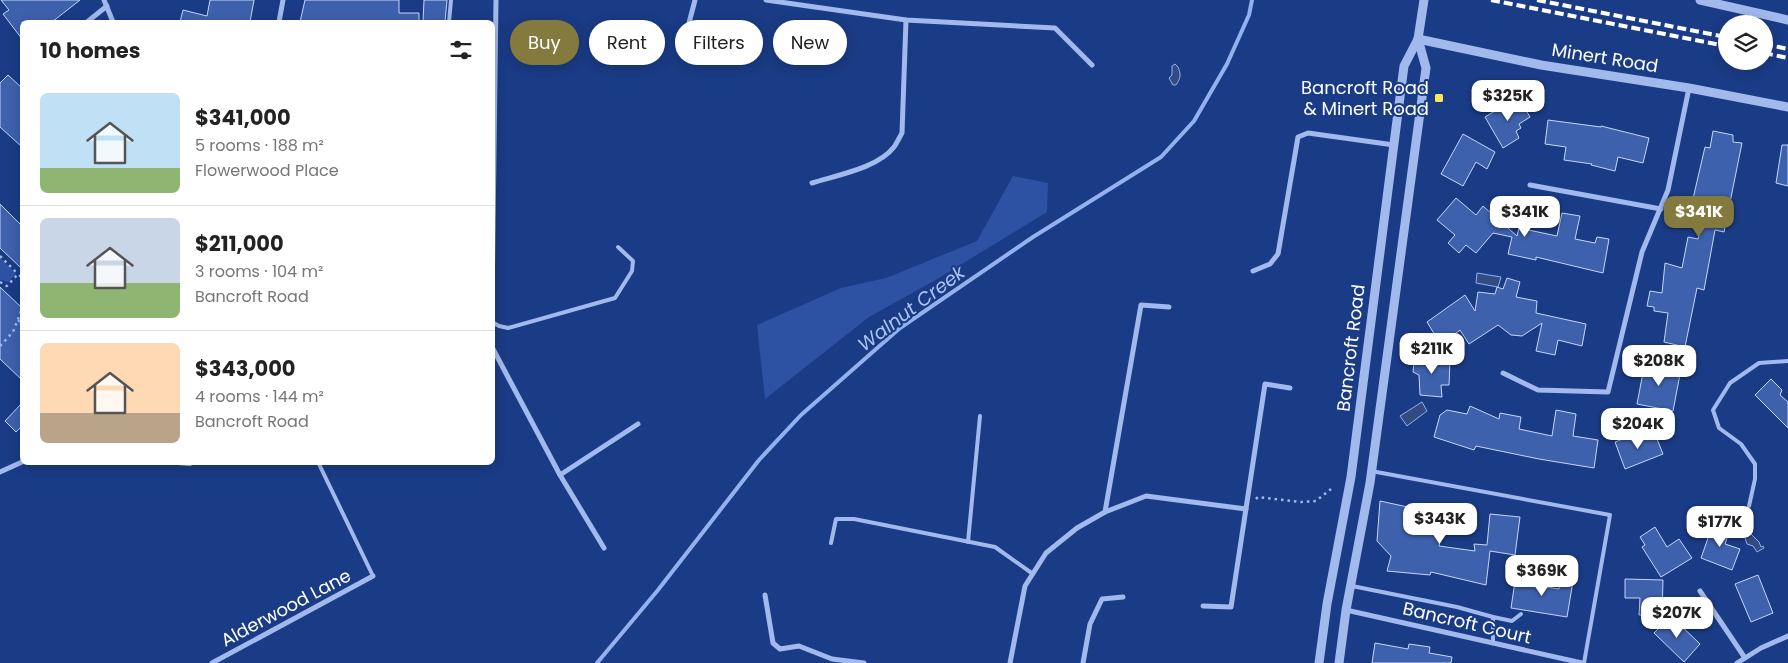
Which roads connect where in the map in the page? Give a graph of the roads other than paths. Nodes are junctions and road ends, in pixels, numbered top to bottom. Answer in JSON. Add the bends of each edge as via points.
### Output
{"nodes":[{"id":1,"x":104,"y":0,"type":"edge"},
{"id":2,"x":283,"y":0,"type":"edge"},
{"id":3,"x":451,"y":0,"type":"edge"},
{"id":4,"x":496,"y":0,"type":"edge"},
{"id":5,"x":695,"y":0,"type":"edge"},
{"id":6,"x":766,"y":0,"type":"edge"},
{"id":7,"x":1424,"y":0,"type":"edge"},
{"id":8,"x":1700,"y":0,"type":"edge"},
{"id":9,"x":106,"y":6,"type":"junction"},
{"id":10,"x":89,"y":20,"type":"edge"},
{"id":11,"x":112,"y":20,"type":"edge"},
{"id":12,"x":279,"y":20,"type":"edge"},
{"id":13,"x":449,"y":20,"type":"edge"},
{"id":14,"x":690,"y":20,"type":"edge"},
{"id":15,"x":906,"y":20,"type":"junction"},
{"id":16,"x":1788,"y":20,"type":"edge"},
{"id":17,"x":1418,"y":39,"type":"junction"},
{"id":18,"x":1092,"y":64,"type":"dead end"},
{"id":19,"x":495,"y":77,"type":"edge"},
{"id":20,"x":1689,"y":88,"type":"junction"},
{"id":21,"x":1788,"y":107,"type":"edge"},
{"id":22,"x":1394,"y":145,"type":"junction"},
{"id":23,"x":812,"y":183,"type":"dead end"},
{"id":24,"x":1530,"y":185,"type":"dead end"},
{"id":25,"x":1661,"y":209,"type":"junction"},
{"id":26,"x":618,"y":247,"type":"dead end"},
{"id":27,"x":1253,"y":271,"type":"dead end"},
{"id":28,"x":1169,"y":307,"type":"dead end"},
{"id":29,"x":495,"y":324,"type":"edge"},
{"id":30,"x":495,"y":353,"type":"edge"},
{"id":31,"x":1788,"y":361,"type":"edge"},
{"id":32,"x":1503,"y":373,"type":"dead end"},
{"id":33,"x":1290,"y":388,"type":"dead end"},
{"id":34,"x":980,"y":416,"type":"dead end"},
{"id":35,"x":638,"y":424,"type":"dead end"},
{"id":36,"x":20,"y":463,"type":"edge"},
{"id":37,"x":319,"y":465,"type":"edge"},
{"id":38,"x":1371,"y":470,"type":"junction"},
{"id":39,"x":0,"y":472,"type":"edge"},
{"id":40,"x":560,"y":475,"type":"junction"},
{"id":41,"x":1749,"y":506,"type":"dead end"},
{"id":42,"x":1246,"y":509,"type":"junction"},
{"id":43,"x":1105,"y":512,"type":"junction"},
{"id":44,"x":968,"y":542,"type":"junction"},
{"id":45,"x":831,"y":543,"type":"dead end"},
{"id":46,"x":604,"y":548,"type":"dead end"},
{"id":47,"x":1033,"y":574,"type":"junction"},
{"id":48,"x":373,"y":576,"type":"joint"},
{"id":49,"x":1351,"y":586,"type":"junction"},
{"id":50,"x":1700,"y":591,"type":"dead end"},
{"id":51,"x":765,"y":595,"type":"dead end"},
{"id":52,"x":1123,"y":597,"type":"dead end"},
{"id":53,"x":1203,"y":606,"type":"dead end"},
{"id":54,"x":1346,"y":610,"type":"junction"},
{"id":55,"x":1521,"y":614,"type":"dead end"},
{"id":56,"x":1493,"y":617,"type":"junction"},
{"id":57,"x":1788,"y":636,"type":"edge"},
{"id":58,"x":1493,"y":643,"type":"junction"},
{"id":59,"x":1745,"y":658,"type":"junction"},
{"id":60,"x":831,"y":661,"type":"edge"},
{"id":61,"x":212,"y":663,"type":"edge"},
{"id":62,"x":864,"y":663,"type":"edge"},
{"id":63,"x":1010,"y":663,"type":"edge"},
{"id":64,"x":1083,"y":663,"type":"edge"},
{"id":65,"x":1319,"y":663,"type":"edge"},
{"id":66,"x":1339,"y":663,"type":"edge"},
{"id":67,"x":1583,"y":663,"type":"edge"},
{"id":68,"x":1737,"y":663,"type":"edge"}],
"edges":[{"from":1,"to":9,"type":"street"},
{"from":2,"to":12,"type":"street"},
{"from":3,"to":13,"type":"lane"},
{"from":4,"to":19,"type":"street"},
{"from":5,"to":14,"type":"street"},
{"from":6,"to":15,"type":"street"},
{"from":7,"to":17,"type":"street","name":"Bancroft Road"},
{"from":8,"to":16,"type":"street"},
{"from":9,"to":10,"type":"street"},
{"from":9,"to":11,"type":"street"},
{"from":15,"to":18,"type":"street","via":[[1055,28]]},
{"from":15,"to":23,"type":"street","via":[[902,133],[882,158]]},
{"from":17,"to":20,"type":"street","name":"Minert Road","via":[[1541,65]]},
{"from":17,"to":22,"type":"street","name":"Bancroft Road","via":[[1404,66]]},
{"from":17,"to":38,"type":"street","name":"Bancroft Road","via":[[1426,68]]},
{"from":20,"to":21,"type":"street","name":"Minert Road"},
{"from":20,"to":25,"type":"street","via":[[1670,183]]},
{"from":22,"to":27,"type":"street","via":[[1308,134],[1298,137],[1278,254],[1270,264]]},
{"from":22,"to":65,"type":"street","name":"Bancroft Road","via":[[1351,477]]},
{"from":24,"to":25,"type":"street"},
{"from":25,"to":32,"type":"street","via":[[1642,252],[1608,392],[1538,390]]},
{"from":26,"to":29,"type":"lane","via":[[633,261],[632,271],[615,298],[508,328]]},
{"from":28,"to":43,"type":"street","via":[[1141,305]]},
{"from":30,"to":40,"type":"street"},
{"from":31,"to":41,"type":"lane","via":[[1759,363],[1730,383],[1714,410],[1718,428],[1741,444],[1756,464]]},
{"from":33,"to":42,"type":"street","via":[[1265,384]]},
{"from":34,"to":44,"type":"lane"},
{"from":35,"to":40,"type":"street"},
{"from":36,"to":39,"type":"street"},
{"from":37,"to":48,"type":"lane"},
{"from":38,"to":49,"type":"street","name":"Bancroft Road"},
{"from":38,"to":67,"type":"lane","via":[[1610,515]]},
{"from":40,"to":46,"type":"street"},
{"from":42,"to":43,"type":"street","via":[[1146,496]]},
{"from":42,"to":53,"type":"street","via":[[1231,606]]},
{"from":43,"to":47,"type":"street","via":[[1077,528],[1046,553]]},
{"from":44,"to":45,"type":"lane","via":[[854,519],[836,519]]},
{"from":44,"to":47,"type":"lane","via":[[995,547]]},
{"from":47,"to":63,"type":"street","via":[[1025,586]]},
{"from":48,"to":61,"type":"street","name":"Alderwood Lane"},
{"from":49,"to":54,"type":"street","name":"Bancroft Road"},
{"from":49,"to":56,"type":"lane"},
{"from":50,"to":59,"type":"street"},
{"from":51,"to":60,"type":"street","via":[[774,643],[780,649],[799,646]]},
{"from":52,"to":64,"type":"street","via":[[1102,598],[1090,624]]},
{"from":54,"to":58,"type":"street","name":"Bancroft Court"},
{"from":54,"to":66,"type":"street","name":"Bancroft Road"},
{"from":55,"to":56,"type":"lane","via":[[1512,621]]},
{"from":56,"to":58,"type":"lane"},
{"from":57,"to":59,"type":"street"},
{"from":58,"to":67,"type":"street","name":"Bancroft Court"},
{"from":59,"to":68,"type":"street"},
{"from":60,"to":62,"type":"street"}]}
